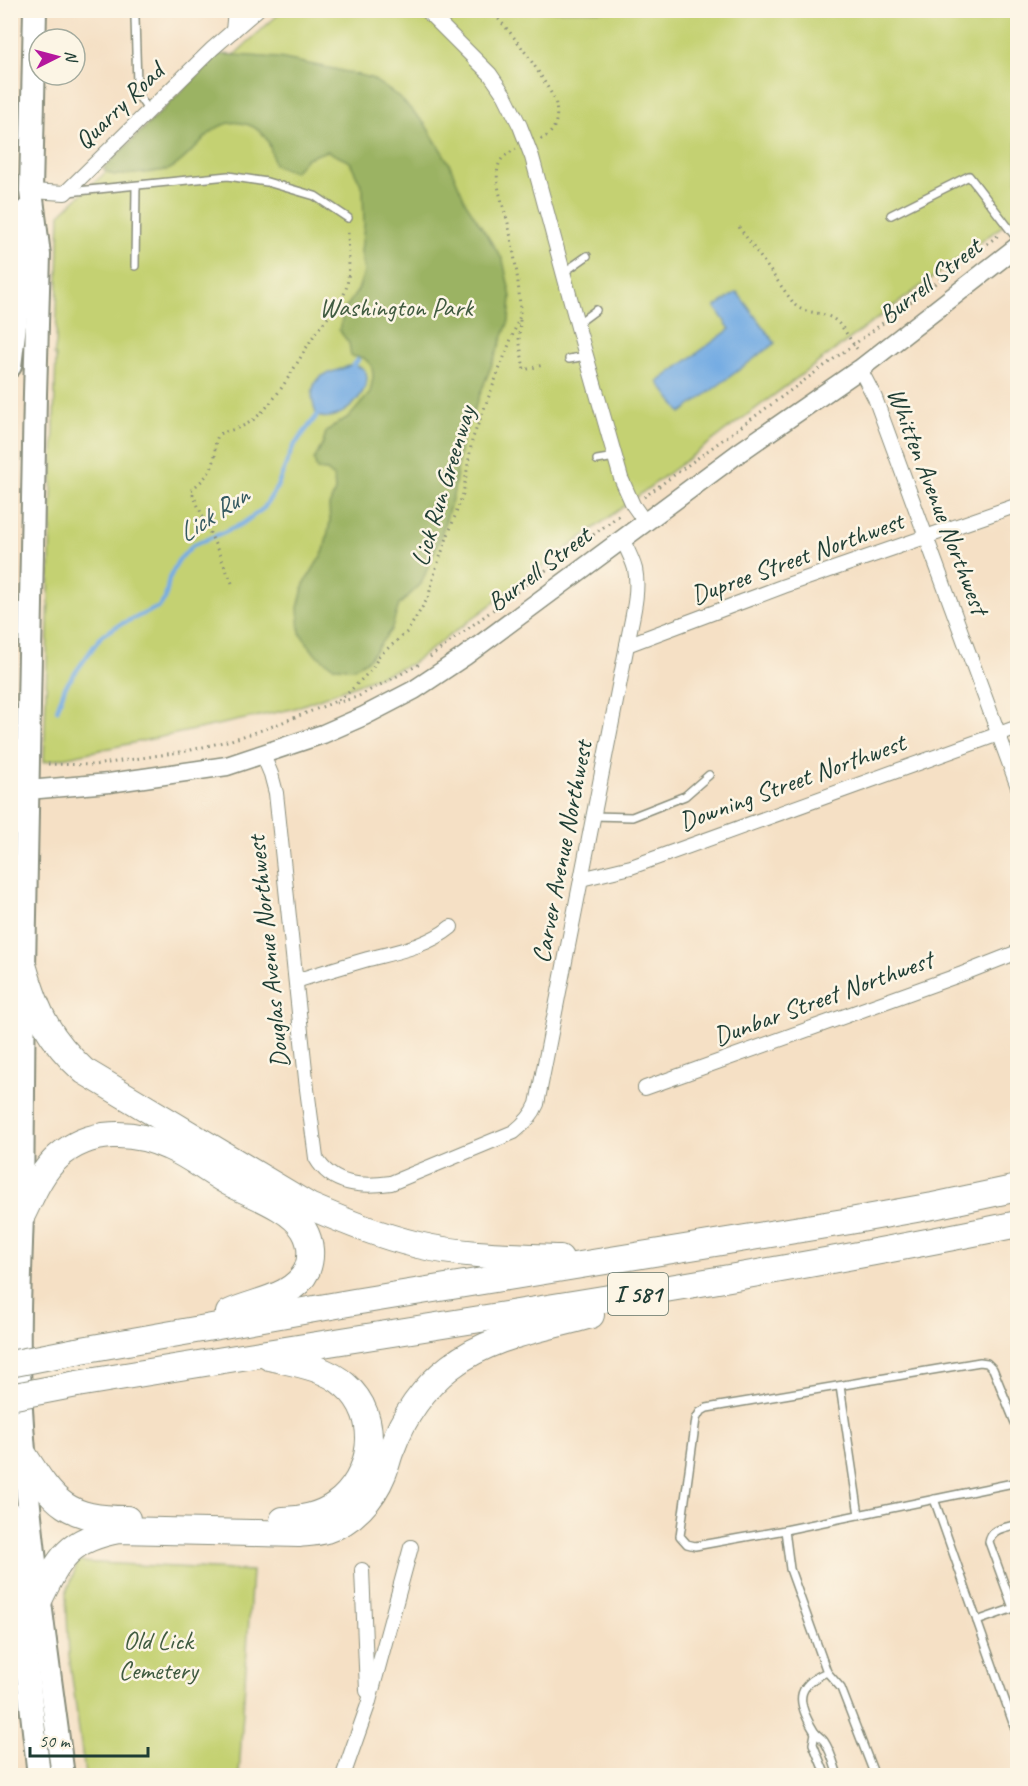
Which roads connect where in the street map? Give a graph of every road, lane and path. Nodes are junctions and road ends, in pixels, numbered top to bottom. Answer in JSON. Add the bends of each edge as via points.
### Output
{"nodes":[{"id":1,"x":35,"y":10,"type":"edge"},
{"id":2,"x":133,"y":10,"type":"edge"},
{"id":3,"x":235,"y":10,"type":"edge"},
{"id":4,"x":257,"y":10,"type":"edge"},
{"id":5,"x":490,"y":10,"type":"edge"},
{"id":6,"x":425,"y":12,"type":"edge"},
{"id":7,"x":233,"y":31,"type":"junction"},
{"id":8,"x":148,"y":110,"type":"junction"},
{"id":9,"x":527,"y":145,"type":"junction"},
{"id":10,"x":136,"y":186,"type":"junction"},
{"id":11,"x":31,"y":191,"type":"junction"},
{"id":12,"x":65,"y":192,"type":"junction"},
{"id":13,"x":891,"y":215,"type":"dead end"},
{"id":14,"x":348,"y":218,"type":"joint"},
{"id":15,"x":738,"y":227,"type":"dead end"},
{"id":16,"x":1008,"y":229,"type":"junction"},
{"id":17,"x":1017,"y":240,"type":"edge"},
{"id":18,"x":1017,"y":246,"type":"edge"},
{"id":19,"x":587,"y":256,"type":"dead end"},
{"id":20,"x":135,"y":266,"type":"dead end"},
{"id":21,"x":563,"y":273,"type":"junction"},
{"id":22,"x":597,"y":310,"type":"dead end"},
{"id":23,"x":520,"y":316,"type":"junction"},
{"id":24,"x":577,"y":324,"type":"junction"},
{"id":25,"x":853,"y":345,"type":"junction"},
{"id":26,"x":586,"y":356,"type":"junction"},
{"id":27,"x":569,"y":359,"type":"dead end"},
{"id":28,"x":543,"y":365,"type":"dead end"},
{"id":29,"x":865,"y":365,"type":"junction"},
{"id":30,"x":10,"y":366,"type":"edge"},
{"id":31,"x":615,"y":458,"type":"junction"},
{"id":32,"x":597,"y":460,"type":"dead end"},
{"id":33,"x":633,"y":504,"type":"junction"},
{"id":34,"x":1017,"y":505,"type":"edge"},
{"id":35,"x":645,"y":522,"type":"junction"},
{"id":36,"x":927,"y":537,"type":"junction"},
{"id":37,"x":622,"y":539,"type":"junction"},
{"id":38,"x":232,"y":583,"type":"dead end"},
{"id":39,"x":627,"y":645,"type":"junction"},
{"id":40,"x":332,"y":704,"type":"junction"},
{"id":41,"x":1017,"y":727,"type":"edge"},
{"id":42,"x":998,"y":733,"type":"junction"},
{"id":43,"x":263,"y":755,"type":"junction"},
{"id":44,"x":48,"y":764,"type":"dead end"},
{"id":45,"x":709,"y":775,"type":"dead end"},
{"id":46,"x":1017,"y":786,"type":"edge"},
{"id":47,"x":19,"y":791,"type":"edge"},
{"id":48,"x":593,"y":816,"type":"junction"},
{"id":49,"x":581,"y":879,"type":"junction"},
{"id":50,"x":451,"y":927,"type":"dead end"},
{"id":51,"x":1017,"y":952,"type":"edge"},
{"id":52,"x":24,"y":968,"type":"junction"},
{"id":53,"x":296,"y":981,"type":"junction"},
{"id":54,"x":645,"y":1088,"type":"dead end"},
{"id":55,"x":314,"y":1145,"type":"joint"},
{"id":56,"x":1017,"y":1188,"type":"edge"},
{"id":57,"x":22,"y":1215,"type":"junction"},
{"id":58,"x":1017,"y":1224,"type":"edge"},
{"id":59,"x":605,"y":1261,"type":"junction"},
{"id":60,"x":692,"y":1285,"type":"junction"},
{"id":61,"x":203,"y":1329,"type":"junction"},
{"id":62,"x":257,"y":1354,"type":"junction"},
{"id":63,"x":10,"y":1364,"type":"edge"},
{"id":64,"x":840,"y":1386,"type":"junction"},
{"id":65,"x":10,"y":1397,"type":"edge"},
{"id":66,"x":1017,"y":1430,"type":"edge"},
{"id":67,"x":24,"y":1455,"type":"junction"},
{"id":68,"x":1017,"y":1482,"type":"edge"},
{"id":69,"x":934,"y":1499,"type":"junction"},
{"id":70,"x":10,"y":1513,"type":"edge"},
{"id":71,"x":859,"y":1515,"type":"junction"},
{"id":72,"x":1017,"y":1524,"type":"edge"},
{"id":73,"x":785,"y":1530,"type":"junction"},
{"id":74,"x":411,"y":1547,"type":"dead end"},
{"id":75,"x":13,"y":1562,"type":"edge"},
{"id":76,"x":362,"y":1570,"type":"dead end"},
{"id":77,"x":39,"y":1600,"type":"junction"},
{"id":78,"x":1015,"y":1607,"type":"edge"},
{"id":79,"x":977,"y":1621,"type":"junction"},
{"id":80,"x":828,"y":1672,"type":"junction"},
{"id":81,"x":368,"y":1705,"type":"junction"},
{"id":82,"x":815,"y":1733,"type":"junction"},
{"id":83,"x":1017,"y":1737,"type":"edge"},
{"id":84,"x":39,"y":1776,"type":"edge"},
{"id":85,"x":63,"y":1776,"type":"edge"},
{"id":86,"x":343,"y":1776,"type":"edge"},
{"id":87,"x":826,"y":1776,"type":"edge"},
{"id":88,"x":838,"y":1776,"type":"edge"},
{"id":89,"x":875,"y":1776,"type":"edge"}],
"edges":[{"from":1,"to":11,"type":"main road"},
{"from":2,"to":8,"type":"lane","via":[[136,84]]},
{"from":3,"to":7,"type":"street"},
{"from":4,"to":7,"type":"street","name":"Quarry Road"},
{"from":5,"to":9,"type":"path","name":"Lick Run Greenway","via":[[529,56],[555,100],[557,116],[552,131]]},
{"from":6,"to":9,"type":"street","via":[[490,74],[505,96]]},
{"from":7,"to":8,"type":"street","name":"Quarry Road"},
{"from":8,"to":12,"type":"street","name":"Quarry Road"},
{"from":9,"to":21,"type":"street"},
{"from":9,"to":23,"type":"path","name":"Lick Run Greenway","via":[[504,156],[497,177]]},
{"from":10,"to":12,"type":"lane"},
{"from":10,"to":14,"type":"lane","via":[[228,176],[315,196]]},
{"from":10,"to":20,"type":"lane"},
{"from":11,"to":12,"type":"street"},
{"from":11,"to":30,"type":"main road","via":[[21,243]]},
{"from":11,"to":47,"type":"main road","via":[[39,255]]},
{"from":13,"to":16,"type":"lane","via":[[969,176]]},
{"from":14,"to":38,"type":"path","via":[[346,288],[336,308],[261,413],[246,425],[219,434],[214,463],[190,490]]},
{"from":15,"to":25,"type":"path","via":[[798,309],[831,317]]},
{"from":16,"to":17,"type":"lane"},
{"from":16,"to":25,"type":"path"},
{"from":18,"to":29,"type":"street","name":"Burrell Street"},
{"from":19,"to":21,"type":"lane"},
{"from":21,"to":24,"type":"street"},
{"from":22,"to":24,"type":"lane"},
{"from":23,"to":28,"type":"path","via":[[524,370]]},
{"from":23,"to":40,"type":"path","name":"Lick Run Greenway","via":[[472,440],[464,494],[428,598],[407,632],[379,656],[372,669],[345,696]]},
{"from":24,"to":26,"type":"street"},
{"from":25,"to":29,"type":"path"},
{"from":25,"to":33,"type":"path"},
{"from":26,"to":27,"type":"lane"},
{"from":26,"to":31,"type":"street"},
{"from":29,"to":35,"type":"street","name":"Burrell Street"},
{"from":29,"to":36,"type":"street","name":"Whitten Avenue Northwest"},
{"from":31,"to":32,"type":"lane"},
{"from":31,"to":33,"type":"street"},
{"from":33,"to":35,"type":"street"},
{"from":33,"to":40,"type":"path","via":[[426,660],[357,697]]},
{"from":34,"to":36,"type":"street","name":"Dupree Street Northwest"},
{"from":35,"to":37,"type":"street","name":"Burrell Street"},
{"from":36,"to":39,"type":"street","name":"Dupree Street Northwest"},
{"from":36,"to":42,"type":"street","name":"Whitten Avenue Northwest"},
{"from":37,"to":39,"type":"street","name":"Carver Avenue Northwest","via":[[633,565],[636,588]]},
{"from":37,"to":43,"type":"street","name":"Burrell Street","via":[[414,690],[323,734]]},
{"from":39,"to":48,"type":"street","name":"Carver Avenue Northwest"},
{"from":40,"to":44,"type":"path","name":"Lick Run Greenway","via":[[231,740],[187,751],[95,765]]},
{"from":41,"to":42,"type":"street","name":"Downing Street Northwest"},
{"from":42,"to":46,"type":"street","name":"Whitten Avenue Northwest"},
{"from":42,"to":49,"type":"street","name":"Downing Street Northwest","via":[[631,867]]},
{"from":43,"to":47,"type":"street","name":"Burrell Street","via":[[227,766]]},
{"from":43,"to":53,"type":"street","name":"Douglas Avenue Northwest","via":[[276,793]]},
{"from":45,"to":48,"type":"lane","via":[[685,796],[632,817]]},
{"from":47,"to":52,"type":"main road"},
{"from":48,"to":49,"type":"street","name":"Carver Avenue Northwest"},
{"from":49,"to":55,"type":"street","name":"Carver Avenue Northwest","via":[[537,1104],[525,1123],[481,1146],[391,1183],[373,1186],[349,1184],[336,1178],[321,1167]]},
{"from":50,"to":53,"type":"street","via":[[430,940]]},
{"from":51,"to":54,"type":"street","name":"Dunbar Street Northwest"},
{"from":52,"to":57,"type":"main road"},
{"from":52,"to":59,"type":"highway","via":[[43,1021],[68,1057],[84,1071],[309,1206],[389,1237],[427,1247]]},
{"from":53,"to":55,"type":"street","name":"Douglas Avenue Northwest"},
{"from":56,"to":59,"type":"highway","number":"I 581","via":[[860,1219]]},
{"from":57,"to":61,"type":"highway","via":[[47,1169],[58,1157],[92,1138],[129,1134],[170,1147],[289,1213],[309,1243],[310,1255],[301,1281]]},
{"from":57,"to":67,"type":"main road","via":[[19,1329]]},
{"from":58,"to":60,"type":"highway","number":"I 581"},
{"from":59,"to":61,"type":"highway","number":"I 581"},
{"from":60,"to":62,"type":"highway","number":"I 581"},
{"from":60,"to":77,"type":"highway","via":[[512,1335],[471,1352],[419,1398],[404,1421],[366,1504],[336,1527],[299,1534],[119,1530],[101,1533],[74,1546],[54,1570]]},
{"from":61,"to":63,"type":"highway","number":"I 581","bridge":true},
{"from":62,"to":65,"type":"highway","number":"I 581","bridge":true},
{"from":62,"to":67,"type":"highway","via":[[333,1377],[356,1397],[364,1412],[370,1446],[366,1462],[350,1491],[326,1511],[286,1520],[100,1519],[71,1510],[59,1501]]},
{"from":64,"to":66,"type":"lane","via":[[987,1363]]},
{"from":64,"to":71,"type":"lane"},
{"from":64,"to":73,"type":"lane","via":[[707,1408],[696,1419],[680,1536],[695,1546]]},
{"from":67,"to":77,"type":"main road"},
{"from":68,"to":69,"type":"lane"},
{"from":69,"to":71,"type":"lane"},
{"from":69,"to":79,"type":"lane"},
{"from":70,"to":75,"type":"main road"},
{"from":71,"to":73,"type":"lane"},
{"from":72,"to":78,"type":"lane","via":[[995,1531],[989,1542]]},
{"from":73,"to":80,"type":"lane","via":[[790,1569]]},
{"from":74,"to":81,"type":"street"},
{"from":75,"to":84,"type":"main road"},
{"from":76,"to":81,"type":"street"},
{"from":77,"to":85,"type":"main road"},
{"from":78,"to":79,"type":"lane"},
{"from":79,"to":83,"type":"lane"},
{"from":80,"to":82,"type":"lane","via":[[813,1678],[803,1689],[801,1702]]},
{"from":80,"to":89,"type":"lane","via":[[841,1688]]},
{"from":81,"to":86,"type":"street"},
{"from":82,"to":87,"type":"lane","via":[[813,1744]]},
{"from":82,"to":88,"type":"lane","via":[[823,1740]]}]}
